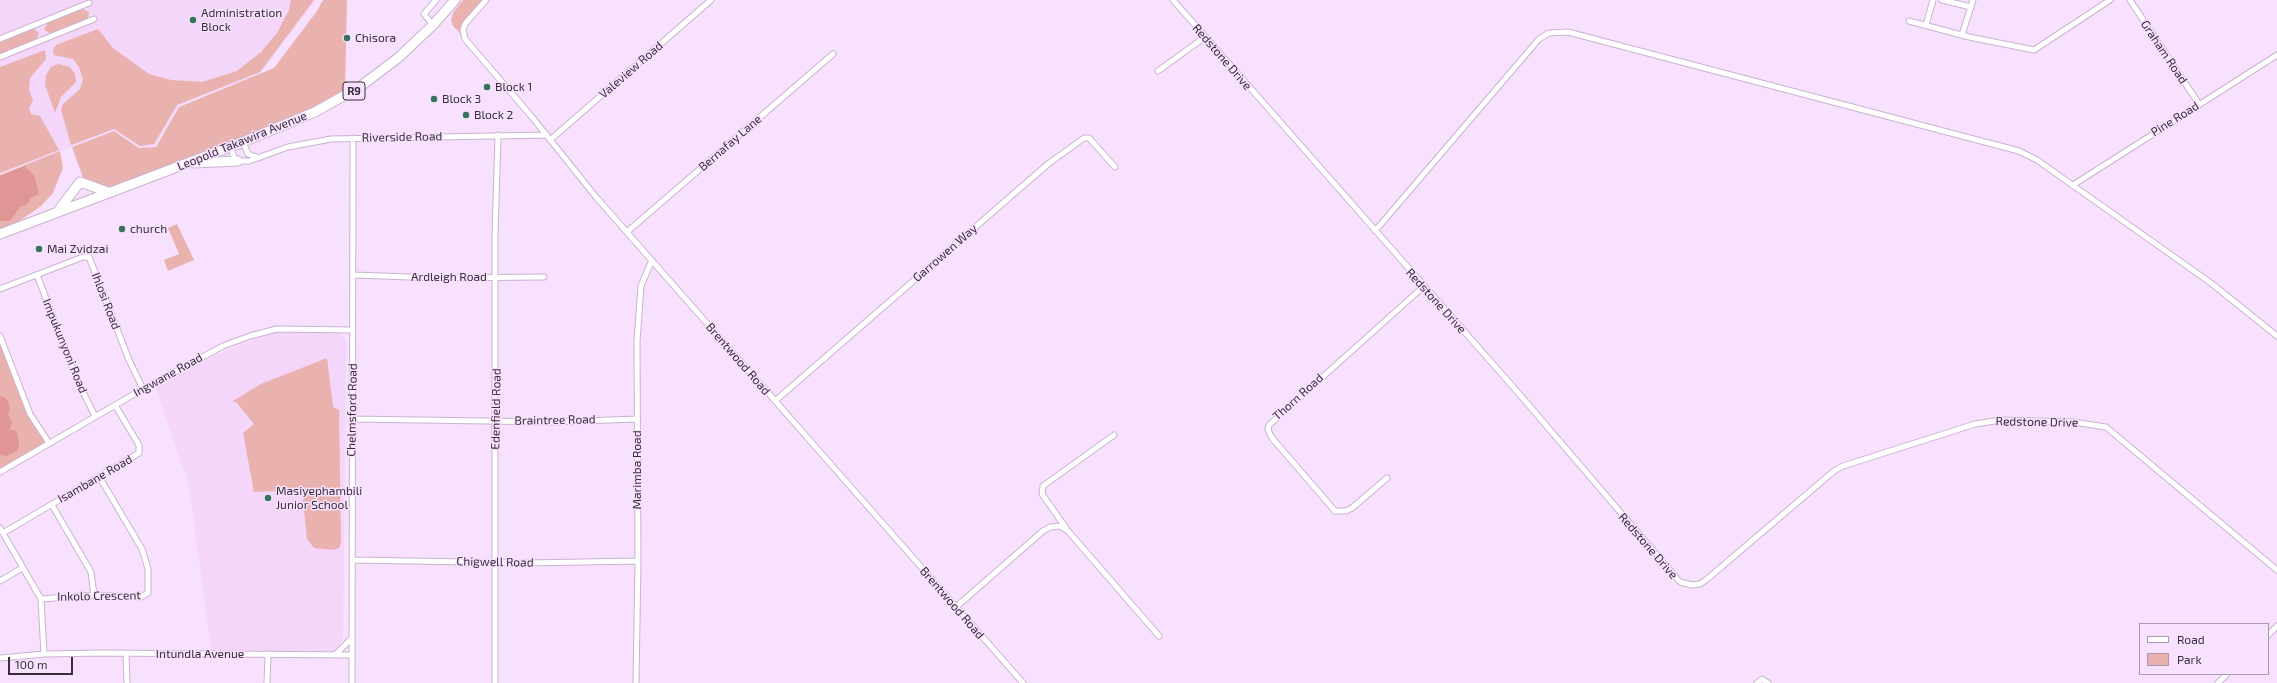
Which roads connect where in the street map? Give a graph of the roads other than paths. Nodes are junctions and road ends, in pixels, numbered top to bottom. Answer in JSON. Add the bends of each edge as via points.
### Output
{"nodes":[{"id":1,"x":436,"y":0,"type":"edge"},
{"id":2,"x":455,"y":0,"type":"edge"},
{"id":3,"x":486,"y":0,"type":"edge"},
{"id":4,"x":711,"y":0,"type":"edge"},
{"id":5,"x":1173,"y":0,"type":"edge"},
{"id":6,"x":1933,"y":0,"type":"edge"},
{"id":7,"x":1942,"y":0,"type":"edge"},
{"id":8,"x":1973,"y":0,"type":"edge"},
{"id":9,"x":2110,"y":0,"type":"edge"},
{"id":10,"x":2130,"y":0,"type":"edge"},
{"id":11,"x":89,"y":2,"type":"dead end"},
{"id":12,"x":1970,"y":7,"type":"junction"},
{"id":13,"x":94,"y":20,"type":"dead end"},
{"id":14,"x":1909,"y":21,"type":"dead end"},
{"id":15,"x":433,"y":25,"type":"junction"},
{"id":16,"x":1926,"y":25,"type":"junction"},
{"id":17,"x":1962,"y":35,"type":"junction"},
{"id":18,"x":1205,"y":37,"type":"junction"},
{"id":19,"x":0,"y":38,"type":"edge"},
{"id":20,"x":833,"y":54,"type":"dead end"},
{"id":21,"x":2277,"y":55,"type":"edge"},
{"id":22,"x":0,"y":57,"type":"edge"},
{"id":23,"x":1158,"y":71,"type":"dead end"},
{"id":24,"x":2199,"y":104,"type":"junction"},
{"id":25,"x":498,"y":135,"type":"junction"},
{"id":26,"x":547,"y":135,"type":"junction"},
{"id":27,"x":353,"y":138,"type":"junction"},
{"id":28,"x":550,"y":140,"type":"junction"},
{"id":29,"x":243,"y":142,"type":"junction"},
{"id":30,"x":230,"y":147,"type":"junction"},
{"id":31,"x":260,"y":158,"type":"junction"},
{"id":32,"x":238,"y":161,"type":"junction"},
{"id":33,"x":190,"y":163,"type":"junction"},
{"id":34,"x":1115,"y":168,"type":"dead end"},
{"id":35,"x":2073,"y":186,"type":"junction"},
{"id":36,"x":108,"y":192,"type":"junction"},
{"id":37,"x":56,"y":212,"type":"junction"},
{"id":38,"x":627,"y":232,"type":"junction"},
{"id":39,"x":1375,"y":232,"type":"junction"},
{"id":40,"x":0,"y":234,"type":"edge"},
{"id":41,"x":652,"y":260,"type":"junction"},
{"id":42,"x":37,"y":275,"type":"junction"},
{"id":43,"x":354,"y":275,"type":"junction"},
{"id":44,"x":496,"y":276,"type":"junction"},
{"id":45,"x":544,"y":277,"type":"dead end"},
{"id":46,"x":1423,"y":287,"type":"junction"},
{"id":47,"x":0,"y":289,"type":"edge"},
{"id":48,"x":352,"y":330,"type":"junction"},
{"id":49,"x":0,"y":336,"type":"edge"},
{"id":50,"x":2277,"y":336,"type":"edge"},
{"id":51,"x":143,"y":389,"type":"junction"},
{"id":52,"x":775,"y":401,"type":"junction"},
{"id":53,"x":115,"y":405,"type":"junction"},
{"id":54,"x":95,"y":416,"type":"junction"},
{"id":55,"x":352,"y":419,"type":"junction"},
{"id":56,"x":637,"y":419,"type":"junction"},
{"id":57,"x":495,"y":420,"type":"junction"},
{"id":58,"x":1114,"y":435,"type":"dead end"},
{"id":59,"x":49,"y":443,"type":"junction"},
{"id":60,"x":0,"y":472,"type":"edge"},
{"id":61,"x":100,"y":478,"type":"junction"},
{"id":62,"x":1386,"y":478,"type":"dead end"},
{"id":63,"x":52,"y":505,"type":"junction"},
{"id":64,"x":1,"y":530,"type":"edge"},
{"id":65,"x":1068,"y":531,"type":"junction"},
{"id":66,"x":353,"y":560,"type":"junction"},
{"id":67,"x":495,"y":561,"type":"junction"},
{"id":68,"x":638,"y":561,"type":"junction"},
{"id":69,"x":22,"y":568,"type":"junction"},
{"id":70,"x":2277,"y":570,"type":"edge"},
{"id":71,"x":0,"y":580,"type":"edge"},
{"id":72,"x":94,"y":595,"type":"junction"},
{"id":73,"x":41,"y":598,"type":"junction"},
{"id":74,"x":956,"y":607,"type":"junction"},
{"id":75,"x":2277,"y":626,"type":"edge"},
{"id":76,"x":2269,"y":634,"type":"edge"},
{"id":77,"x":1159,"y":636,"type":"dead end"},
{"id":78,"x":352,"y":638,"type":"junction"},
{"id":79,"x":44,"y":654,"type":"junction"},
{"id":80,"x":126,"y":654,"type":"junction"},
{"id":81,"x":268,"y":654,"type":"junction"},
{"id":82,"x":335,"y":655,"type":"junction"},
{"id":83,"x":352,"y":655,"type":"junction"},
{"id":84,"x":0,"y":658,"type":"edge"},
{"id":85,"x":2226,"y":675,"type":"edge"},
{"id":86,"x":127,"y":683,"type":"edge"},
{"id":87,"x":267,"y":683,"type":"edge"},
{"id":88,"x":352,"y":683,"type":"edge"},
{"id":89,"x":495,"y":683,"type":"edge"},
{"id":90,"x":636,"y":683,"type":"edge"},
{"id":91,"x":1023,"y":683,"type":"edge"},
{"id":92,"x":1757,"y":683,"type":"edge"},
{"id":93,"x":1768,"y":683,"type":"edge"},
{"id":94,"x":2218,"y":683,"type":"edge"}],
"edges":[{"from":1,"to":15,"type":"street","via":[[424,14]]},
{"from":2,"to":15,"type":"highway","name":"Leopold Takawira Avenue","number":"R9"},
{"from":3,"to":26,"type":"street","name":"Brentwood Road","via":[[465,24],[465,39]]},
{"from":4,"to":28,"type":"street","name":"Valeview Road"},
{"from":5,"to":18,"type":"street","name":"Redstone Drive"},
{"from":6,"to":16,"type":"street"},
{"from":7,"to":12,"type":"street"},
{"from":8,"to":12,"type":"street"},
{"from":9,"to":17,"type":"street","via":[[2034,50]]},
{"from":10,"to":24,"type":"street","name":"Graham Road"},
{"from":11,"to":19,"type":"street"},
{"from":12,"to":17,"type":"street"},
{"from":13,"to":22,"type":"street"},
{"from":14,"to":16,"type":"street"},
{"from":15,"to":29,"type":"highway","name":"Leopold Takawira Avenue","number":"R9","via":[[398,58],[361,86],[315,112]]},
{"from":16,"to":17,"type":"street"},
{"from":18,"to":23,"type":"street"},
{"from":18,"to":39,"type":"street","name":"Redstone Drive"},
{"from":20,"to":38,"type":"street","name":"Bernafay Lane"},
{"from":21,"to":24,"type":"street","name":"Pine Road"},
{"from":24,"to":35,"type":"street","name":"Pine Road"},
{"from":25,"to":26,"type":"street","name":"Riverside Road"},
{"from":25,"to":27,"type":"street","name":"Riverside Road"},
{"from":25,"to":44,"type":"street","name":"Edenfield Road"},
{"from":26,"to":28,"type":"street","name":"Brentwood Road"},
{"from":27,"to":31,"type":"street","name":"Riverside Road","via":[[298,144]]},
{"from":27,"to":43,"type":"street","name":"Chelmsford Road"},
{"from":28,"to":38,"type":"street","name":"Brentwood Road"},
{"from":29,"to":30,"type":"highway","name":"Leopold Takawira Avenue","number":"R9"},
{"from":29,"to":31,"type":"street","via":[[248,154]]},
{"from":30,"to":32,"type":"street"},
{"from":30,"to":33,"type":"highway","name":"Leopold Takawira Avenue","number":"R9"},
{"from":31,"to":32,"type":"street","name":"Riverside Road"},
{"from":32,"to":33,"type":"highway"},
{"from":33,"to":36,"type":"highway","name":"Leopold Takawira Avenue","number":"R9"},
{"from":34,"to":52,"type":"street","name":"Garrowen Way","via":[[1090,138],[1084,138],[1048,164]]},
{"from":35,"to":39,"type":"street","via":[[2033,157],[2005,146],[1568,32],[1555,31],[1539,39]]},
{"from":35,"to":50,"type":"street","via":[[2211,283]]},
{"from":36,"to":37,"type":"highway","name":"Leopold Takawira Avenue","number":"R9"},
{"from":36,"to":37,"type":"highway","via":[[80,182]]},
{"from":37,"to":40,"type":"highway","name":"Leopold Takawira Avenue","number":"R9"},
{"from":38,"to":41,"type":"street","name":"Brentwood Road"},
{"from":39,"to":46,"type":"street","name":"Redstone Drive"},
{"from":41,"to":52,"type":"street","name":"Brentwood Road"},
{"from":41,"to":56,"type":"street","name":"Marimba Road","via":[[639,297]]},
{"from":42,"to":47,"type":"street","name":"Ihlosi Road"},
{"from":42,"to":51,"type":"street","name":"Ihlosi Road","via":[[83,257],[90,258],[129,360]]},
{"from":42,"to":54,"type":"street","name":"Impukunyoni Road","via":[[78,382]]},
{"from":43,"to":44,"type":"street","name":"Ardleigh Road","via":[[437,278]]},
{"from":43,"to":48,"type":"street","name":"Chelmsford Road"},
{"from":44,"to":45,"type":"street","name":"Ardleigh Road"},
{"from":44,"to":57,"type":"street","name":"Edenfield Road"},
{"from":46,"to":62,"type":"street","name":"Thorn Road","via":[[1269,425],[1268,430],[1272,438],[1335,510],[1346,511],[1352,508]]},
{"from":46,"to":70,"type":"street","name":"Redstone Drive","via":[[1521,396],[1674,577],[1686,585],[1700,584],[1706,580],[1843,466],[1975,424],[2001,420],[2073,422],[2106,427]]},
{"from":48,"to":51,"type":"street","name":"Ingwane Road","via":[[277,329],[250,336],[210,352]]},
{"from":48,"to":55,"type":"street","name":"Chelmsford Road"},
{"from":49,"to":59,"type":"street","via":[[30,414]]},
{"from":51,"to":53,"type":"street","name":"Ingwane Road"},
{"from":52,"to":74,"type":"street","name":"Brentwood Road"},
{"from":53,"to":54,"type":"street","name":"Ingwane Road"},
{"from":53,"to":61,"type":"street","name":"Isambane Road","via":[[140,450],[137,455]]},
{"from":54,"to":59,"type":"street","name":"Ingwane Road"},
{"from":55,"to":57,"type":"street","name":"Braintree Road"},
{"from":55,"to":66,"type":"street","name":"Chelmsford Road"},
{"from":56,"to":57,"type":"street","name":"Braintree Road","via":[[562,422]]},
{"from":56,"to":68,"type":"street","name":"Marimba Road"},
{"from":57,"to":67,"type":"street","name":"Edenfield Road"},
{"from":58,"to":65,"type":"street","via":[[1043,486],[1042,494]]},
{"from":59,"to":60,"type":"street","name":"Ingwane Road"},
{"from":61,"to":63,"type":"street","name":"Isambane Road"},
{"from":61,"to":72,"type":"street","name":"Inkolo Crescent","via":[[142,549],[148,569],[149,589],[146,595],[140,597]]},
{"from":63,"to":64,"type":"street","name":"Isambane Road"},
{"from":63,"to":72,"type":"street","via":[[91,572]]},
{"from":64,"to":69,"type":"street"},
{"from":65,"to":74,"type":"street","via":[[1060,526],[1046,528]]},
{"from":65,"to":77,"type":"street"},
{"from":66,"to":67,"type":"street","name":"Chigwell Road"},
{"from":66,"to":78,"type":"street","name":"Chelmsford Road"},
{"from":67,"to":68,"type":"street","name":"Chigwell Road"},
{"from":67,"to":89,"type":"street","name":"Edenfield Road"},
{"from":68,"to":90,"type":"street","name":"Marimba Road"},
{"from":69,"to":71,"type":"street"},
{"from":69,"to":73,"type":"street"},
{"from":72,"to":73,"type":"street","name":"Inkolo Crescent"},
{"from":73,"to":79,"type":"street"},
{"from":74,"to":91,"type":"street","name":"Brentwood Road"},
{"from":75,"to":76,"type":"street"},
{"from":78,"to":82,"type":"street","via":[[346,647]]},
{"from":78,"to":83,"type":"street","name":"Chelmsford Road"},
{"from":79,"to":80,"type":"street","name":"Intundla Avenue"},
{"from":79,"to":84,"type":"street","name":"Intundla Avenue"},
{"from":80,"to":81,"type":"street","name":"Intundla Avenue"},
{"from":80,"to":86,"type":"street"},
{"from":81,"to":82,"type":"street","name":"Intundla Avenue"},
{"from":81,"to":87,"type":"street"},
{"from":82,"to":83,"type":"street","name":"Intundla Avenue"},
{"from":83,"to":88,"type":"street","name":"Chelmsford Road"},
{"from":85,"to":94,"type":"street"},
{"from":92,"to":93,"type":"street","via":[[1763,679]]}]}
